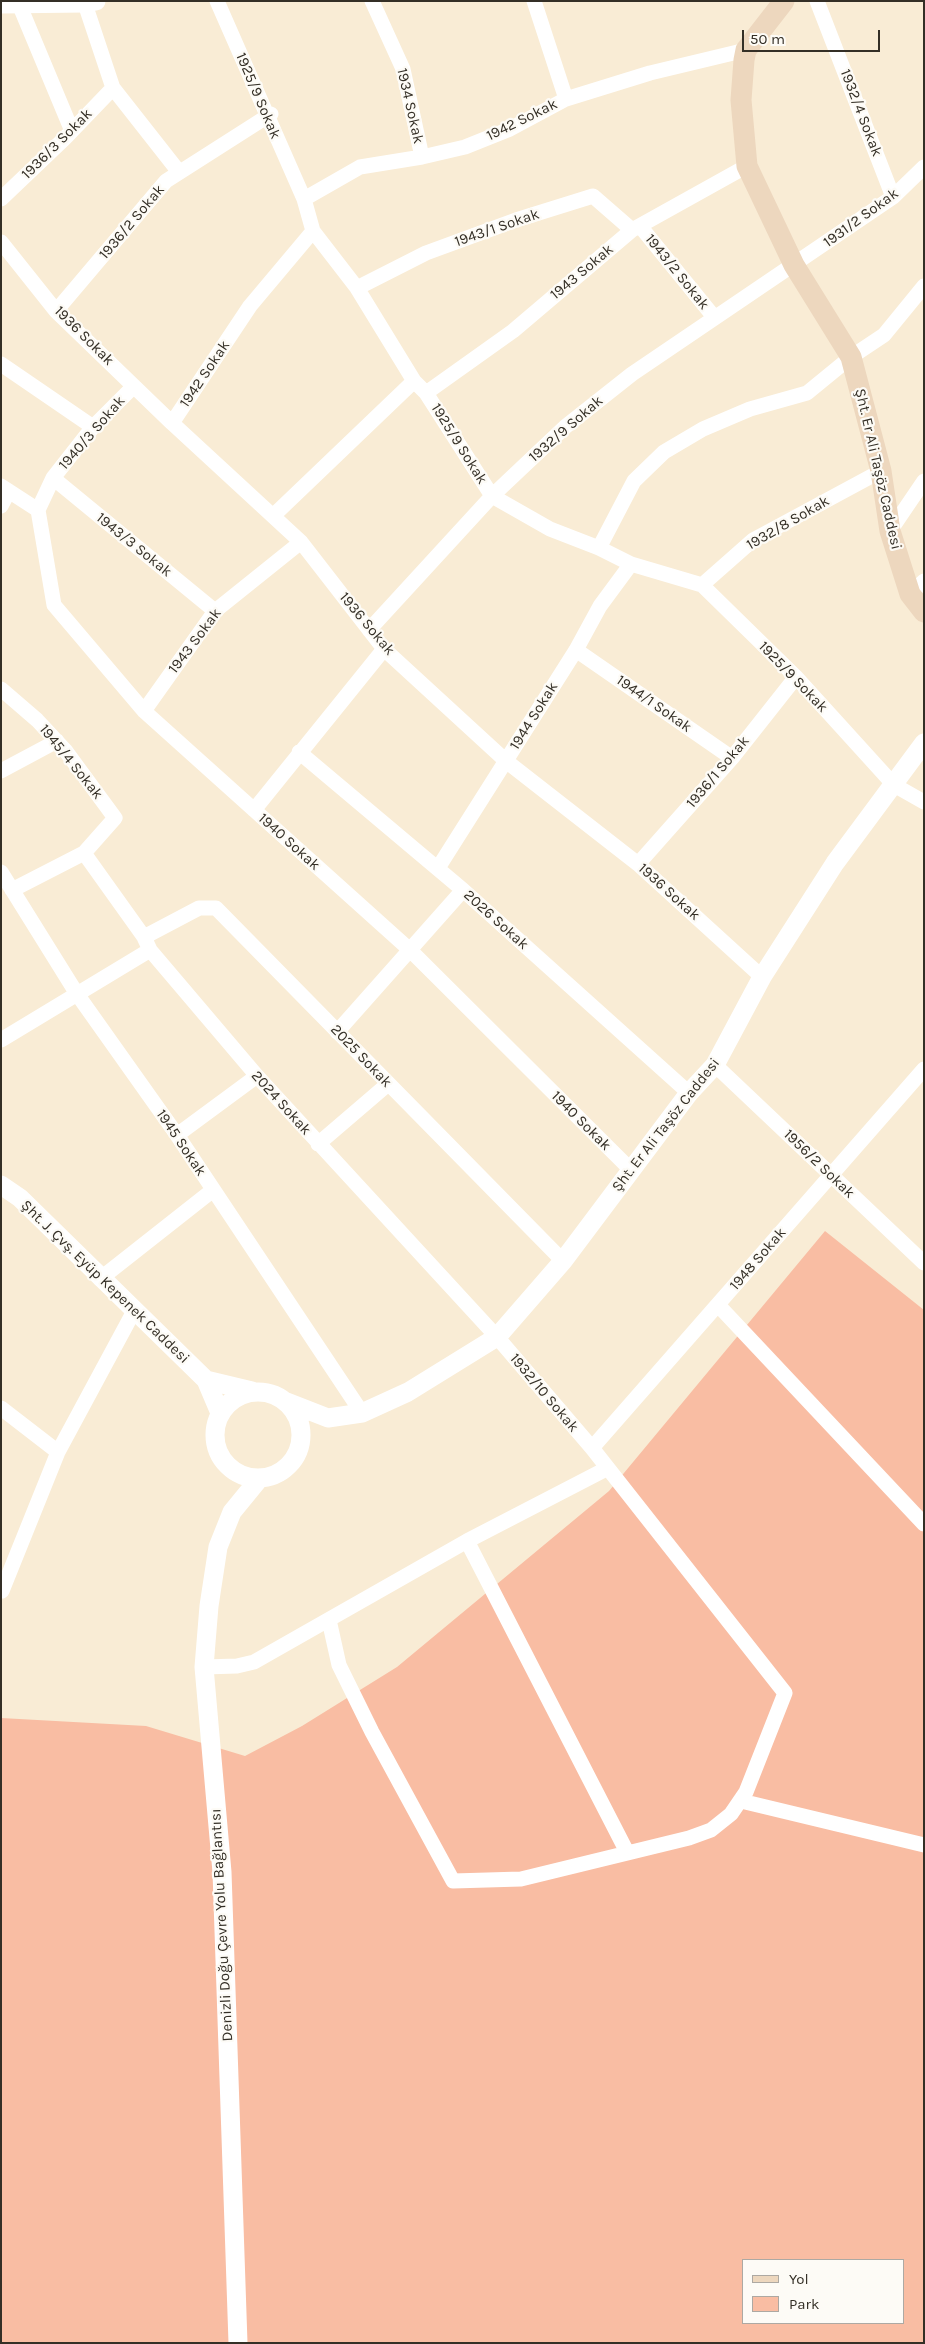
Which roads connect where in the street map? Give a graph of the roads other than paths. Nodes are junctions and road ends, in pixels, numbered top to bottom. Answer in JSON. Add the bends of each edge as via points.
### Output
{"nodes":[{"id":1,"x":217,"y":1,"type":"edge"},
{"id":2,"x":372,"y":1,"type":"edge"},
{"id":3,"x":534,"y":1,"type":"edge"},
{"id":4,"x":784,"y":1,"type":"edge"},
{"id":5,"x":817,"y":1,"type":"edge"},
{"id":6,"x":88,"y":2,"type":"edge"},
{"id":7,"x":10,"y":4,"type":"edge"},
{"id":8,"x":746,"y":50,"type":"junction"},
{"id":9,"x":113,"y":88,"type":"junction"},
{"id":10,"x":566,"y":99,"type":"junction"},
{"id":11,"x":269,"y":115,"type":"junction"},
{"id":12,"x":72,"y":131,"type":"junction"},
{"id":13,"x":422,"y":157,"type":"junction"},
{"id":14,"x":747,"y":166,"type":"junction"},
{"id":15,"x":924,"y":167,"type":"edge"},
{"id":16,"x":179,"y":172,"type":"junction"},
{"id":17,"x":893,"y":197,"type":"junction"},
{"id":18,"x":1,"y":199,"type":"edge"},
{"id":19,"x":304,"y":199,"type":"junction"},
{"id":20,"x":636,"y":228,"type":"junction"},
{"id":21,"x":313,"y":231,"type":"junction"},
{"id":22,"x":1,"y":242,"type":"edge"},
{"id":23,"x":794,"y":265,"type":"junction"},
{"id":24,"x":924,"y":286,"type":"edge"},
{"id":25,"x":357,"y":288,"type":"junction"},
{"id":26,"x":56,"y":311,"type":"junction"},
{"id":27,"x":714,"y":317,"type":"junction"},
{"id":28,"x":851,"y":357,"type":"junction"},
{"id":29,"x":1,"y":364,"type":"edge"},
{"id":30,"x":414,"y":381,"type":"junction"},
{"id":31,"x":134,"y":386,"type":"junction"},
{"id":32,"x":426,"y":393,"type":"junction"},
{"id":33,"x":172,"y":423,"type":"junction"},
{"id":34,"x":93,"y":427,"type":"junction"},
{"id":35,"x":881,"y":471,"type":"junction"},
{"id":36,"x":53,"y":478,"type":"junction"},
{"id":37,"x":924,"y":481,"type":"edge"},
{"id":38,"x":5,"y":488,"type":"edge"},
{"id":39,"x":492,"y":496,"type":"junction"},
{"id":40,"x":1,"y":506,"type":"edge"},
{"id":41,"x":38,"y":510,"type":"junction"},
{"id":42,"x":274,"y":516,"type":"junction"},
{"id":43,"x":890,"y":531,"type":"junction"},
{"id":44,"x":301,"y":542,"type":"junction"},
{"id":45,"x":600,"y":548,"type":"junction"},
{"id":46,"x":631,"y":564,"type":"junction"},
{"id":47,"x":702,"y":585,"type":"junction"},
{"id":48,"x":917,"y":587,"type":"edge"},
{"id":49,"x":215,"y":611,"type":"junction"},
{"id":50,"x":924,"y":612,"type":"edge"},
{"id":51,"x":370,"y":630,"type":"junction"},
{"id":52,"x":384,"y":648,"type":"junction"},
{"id":53,"x":576,"y":650,"type":"junction"},
{"id":54,"x":796,"y":677,"type":"junction"},
{"id":55,"x":1,"y":689,"type":"edge"},
{"id":56,"x":144,"y":711,"type":"junction"},
{"id":57,"x":56,"y":741,"type":"junction"},
{"id":58,"x":924,"y":743,"type":"edge"},
{"id":59,"x":299,"y":752,"type":"junction"},
{"id":60,"x":732,"y":758,"type":"junction"},
{"id":61,"x":506,"y":761,"type":"junction"},
{"id":62,"x":1,"y":771,"type":"edge"},
{"id":63,"x":894,"y":786,"type":"junction"},
{"id":64,"x":924,"y":802,"type":"edge"},
{"id":65,"x":254,"y":810,"type":"junction"},
{"id":66,"x":84,"y":853,"type":"junction"},
{"id":67,"x":638,"y":864,"type":"junction"},
{"id":68,"x":438,"y":868,"type":"junction"},
{"id":69,"x":1,"y":872,"type":"edge"},
{"id":70,"x":12,"y":890,"type":"junction"},
{"id":71,"x":463,"y":890,"type":"junction"},
{"id":72,"x":147,"y":943,"type":"junction"},
{"id":73,"x":410,"y":950,"type":"junction"},
{"id":74,"x":762,"y":977,"type":"junction"},
{"id":75,"x":76,"y":994,"type":"junction"},
{"id":76,"x":337,"y":1032,"type":"junction"},
{"id":77,"x":1,"y":1040,"type":"edge"},
{"id":78,"x":716,"y":1065,"type":"junction"},
{"id":79,"x":924,"y":1069,"type":"edge"},
{"id":80,"x":257,"y":1076,"type":"junction"},
{"id":81,"x":388,"y":1084,"type":"junction"},
{"id":82,"x":689,"y":1093,"type":"junction"},
{"id":83,"x":177,"y":1135,"type":"junction"},
{"id":84,"x":318,"y":1144,"type":"junction"},
{"id":85,"x":630,"y":1170,"type":"junction"},
{"id":86,"x":831,"y":1176,"type":"junction"},
{"id":87,"x":1,"y":1186,"type":"edge"},
{"id":88,"x":214,"y":1190,"type":"junction"},
{"id":89,"x":562,"y":1261,"type":"junction"},
{"id":90,"x":924,"y":1263,"type":"edge"},
{"id":91,"x":100,"y":1279,"type":"junction"},
{"id":92,"x":718,"y":1305,"type":"junction"},
{"id":93,"x":134,"y":1311,"type":"junction"},
{"id":94,"x":497,"y":1337,"type":"junction"},
{"id":95,"x":206,"y":1380,"type":"junction"},
{"id":96,"x":252,"y":1391,"type":"junction"},
{"id":97,"x":287,"y":1402,"type":"junction"},
{"id":98,"x":1,"y":1408,"type":"edge"},
{"id":99,"x":362,"y":1412,"type":"junction"},
{"id":100,"x":220,"y":1413,"type":"junction"},
{"id":101,"x":328,"y":1418,"type":"junction"},
{"id":102,"x":301,"y":1442,"type":"junction"},
{"id":103,"x":592,"y":1448,"type":"junction"},
{"id":104,"x":58,"y":1452,"type":"junction"},
{"id":105,"x":608,"y":1468,"type":"junction"},
{"id":106,"x":235,"y":1472,"type":"junction"},
{"id":107,"x":259,"y":1479,"type":"junction"},
{"id":108,"x":232,"y":1512,"type":"junction"},
{"id":109,"x":924,"y":1524,"type":"edge"},
{"id":110,"x":467,"y":1541,"type":"junction"},
{"id":111,"x":2,"y":1591,"type":"edge"},
{"id":112,"x":329,"y":1620,"type":"junction"},
{"id":113,"x":204,"y":1667,"type":"junction"},
{"id":114,"x":741,"y":1801,"type":"junction"},
{"id":115,"x":924,"y":1845,"type":"edge"},
{"id":116,"x":627,"y":1852,"type":"junction"},
{"id":117,"x":238,"y":2343,"type":"edge"}],
"edges":[{"from":1,"to":11,"type":"street","name":"1925/9 Sokak"},
{"from":2,"to":13,"type":"street","name":"1934 Sokak","via":[[403,68]]},
{"from":3,"to":10,"type":"street"},
{"from":4,"to":8,"type":"main road"},
{"from":5,"to":17,"type":"street","name":"1932/4 Sokak"},
{"from":6,"to":7,"type":"street"},
{"from":6,"to":9,"type":"street"},
{"from":7,"to":12,"type":"street"},
{"from":8,"to":10,"type":"street","name":"1942 Sokak","via":[[650,73]]},
{"from":8,"to":14,"type":"main road","name":"Şht. Er Ali Taşöz Caddesi","via":[[741,100]]},
{"from":9,"to":12,"type":"street","name":"1936/3 Sokak"},
{"from":9,"to":16,"type":"street"},
{"from":10,"to":13,"type":"street","name":"1942 Sokak","via":[[510,129],[465,147]]},
{"from":11,"to":16,"type":"street","name":"1936/2 Sokak"},
{"from":11,"to":19,"type":"street","name":"1925/9 Sokak"},
{"from":12,"to":18,"type":"street","name":"1936/3 Sokak"},
{"from":13,"to":19,"type":"street","name":"1942 Sokak","via":[[360,167]]},
{"from":14,"to":20,"type":"street","name":"1943 Sokak"},
{"from":14,"to":23,"type":"main road","name":"Şht. Er Ali Taşöz Caddesi"},
{"from":15,"to":17,"type":"street","name":"1931/2 Sokak"},
{"from":16,"to":26,"type":"street","name":"1936/2 Sokak","via":[[166,181]]},
{"from":17,"to":23,"type":"street","name":"1931/2 Sokak"},
{"from":19,"to":21,"type":"street","name":"1925/9 Sokak"},
{"from":20,"to":25,"type":"street","name":"1943/1 Sokak","via":[[593,196],[426,253]]},
{"from":20,"to":27,"type":"street","name":"1943/2 Sokak"},
{"from":20,"to":32,"type":"street","name":"1943 Sokak","via":[[513,330]]},
{"from":21,"to":25,"type":"street","name":"1925/9 Sokak"},
{"from":21,"to":33,"type":"street","name":"1942 Sokak","via":[[250,306]]},
{"from":22,"to":26,"type":"street","name":"1936 Sokak"},
{"from":23,"to":27,"type":"street","name":"1932/9 Sokak"},
{"from":23,"to":28,"type":"main road","name":"Şht. Er Ali Taşöz Caddesi"},
{"from":24,"to":28,"type":"street","via":[[884,335]]},
{"from":25,"to":30,"type":"street","name":"1925/9 Sokak"},
{"from":26,"to":31,"type":"street","name":"1936 Sokak"},
{"from":27,"to":39,"type":"street","name":"1932/9 Sokak","via":[[572,421]]},
{"from":28,"to":35,"type":"main road","name":"Şht. Er Ali Taşöz Caddesi"},
{"from":28,"to":45,"type":"street","via":[[807,393],[750,409],[703,428],[664,452],[634,481]]},
{"from":29,"to":34,"type":"street"},
{"from":30,"to":32,"type":"street","name":"1925/9 Sokak"},
{"from":30,"to":42,"type":"street"},
{"from":31,"to":33,"type":"street","name":"1936 Sokak"},
{"from":31,"to":34,"type":"street","name":"1940/3 Sokak"},
{"from":32,"to":39,"type":"street","name":"1925/9 Sokak"},
{"from":33,"to":42,"type":"street","name":"1936 Sokak"},
{"from":34,"to":36,"type":"street","name":"1940/3 Sokak"},
{"from":35,"to":43,"type":"main road","name":"Şht. Er Ali Taşöz Caddesi"},
{"from":35,"to":47,"type":"street","name":"1932/8 Sokak","via":[[753,540]]},
{"from":36,"to":41,"type":"street","name":"1940/3 Sokak"},
{"from":36,"to":49,"type":"street","name":"1943/3 Sokak"},
{"from":37,"to":43,"type":"street"},
{"from":38,"to":40,"type":"street"},
{"from":38,"to":41,"type":"street"},
{"from":39,"to":45,"type":"street","name":"1925/9 Sokak","via":[[550,529]]},
{"from":39,"to":51,"type":"street","name":"1932/9 Sokak"},
{"from":41,"to":56,"type":"street","name":"1940 Sokak","via":[[54,605]]},
{"from":42,"to":44,"type":"street","name":"1936 Sokak"},
{"from":43,"to":48,"type":"main road","name":"Şht. Er Ali Taşöz Caddesi"},
{"from":44,"to":49,"type":"street","name":"1943 Sokak"},
{"from":44,"to":51,"type":"street","name":"1936 Sokak"},
{"from":45,"to":46,"type":"street","name":"1925/9 Sokak"},
{"from":46,"to":47,"type":"street","name":"1925/9 Sokak"},
{"from":46,"to":53,"type":"street","name":"1944 Sokak","via":[[600,606]]},
{"from":47,"to":54,"type":"street","name":"1925/9 Sokak"},
{"from":48,"to":50,"type":"main road","name":"Şht. Er Ali Taşöz Caddesi"},
{"from":49,"to":56,"type":"street","name":"1943 Sokak"},
{"from":51,"to":52,"type":"street","name":"1936 Sokak"},
{"from":52,"to":59,"type":"street"},
{"from":52,"to":61,"type":"street","name":"1936 Sokak"},
{"from":53,"to":60,"type":"street","name":"1944/1 Sokak"},
{"from":53,"to":61,"type":"street","name":"1944 Sokak"},
{"from":54,"to":60,"type":"street","name":"1936/1 Sokak"},
{"from":54,"to":63,"type":"street","name":"1925/9 Sokak"},
{"from":55,"to":57,"type":"street","name":"1945/4 Sokak"},
{"from":56,"to":65,"type":"street","name":"1940 Sokak"},
{"from":57,"to":62,"type":"street"},
{"from":57,"to":66,"type":"street","name":"1945/4 Sokak","via":[[115,818]]},
{"from":58,"to":63,"type":"street","name":"Şht. Er Ali Taşöz Caddesi"},
{"from":59,"to":65,"type":"street"},
{"from":59,"to":68,"type":"street","name":"2026 Sokak"},
{"from":60,"to":67,"type":"street","name":"1936/1 Sokak"},
{"from":61,"to":67,"type":"street","name":"1936 Sokak"},
{"from":61,"to":68,"type":"street","name":"1944 Sokak"},
{"from":63,"to":64,"type":"street","name":"1925/9 Sokak"},
{"from":63,"to":74,"type":"street","name":"Şht. Er Ali Taşöz Caddesi","via":[[835,863]]},
{"from":65,"to":73,"type":"street","name":"1940 Sokak"},
{"from":66,"to":70,"type":"street"},
{"from":66,"to":72,"type":"street","name":"2024 Sokak"},
{"from":67,"to":74,"type":"street","name":"1936 Sokak"},
{"from":68,"to":71,"type":"street","name":"2026 Sokak"},
{"from":69,"to":70,"type":"street","name":"1945 Sokak"},
{"from":70,"to":75,"type":"street","name":"1945 Sokak"},
{"from":71,"to":73,"type":"street"},
{"from":71,"to":82,"type":"street","name":"2026 Sokak"},
{"from":72,"to":75,"type":"street","name":"2025 Sokak"},
{"from":72,"to":76,"type":"street","name":"2025 Sokak","via":[[199,908],[216,908]]},
{"from":72,"to":80,"type":"street","name":"2024 Sokak"},
{"from":73,"to":76,"type":"street"},
{"from":73,"to":85,"type":"street","name":"1940 Sokak"},
{"from":74,"to":78,"type":"street","name":"Şht. Er Ali Taşöz Caddesi"},
{"from":75,"to":77,"type":"street","name":"2025 Sokak"},
{"from":75,"to":83,"type":"street","name":"1945 Sokak"},
{"from":76,"to":81,"type":"street","name":"2025 Sokak"},
{"from":78,"to":82,"type":"street","name":"Şht. Er Ali Taşöz Caddesi"},
{"from":78,"to":86,"type":"street","name":"1956/2 Sokak"},
{"from":79,"to":86,"type":"street","name":"1948 Sokak"},
{"from":80,"to":83,"type":"street"},
{"from":80,"to":84,"type":"street","name":"2024 Sokak"},
{"from":81,"to":84,"type":"street"},
{"from":81,"to":89,"type":"street","name":"2025 Sokak"},
{"from":82,"to":85,"type":"street","name":"Şht. Er Ali Taşöz Caddesi"},
{"from":83,"to":88,"type":"street","name":"1945 Sokak"},
{"from":84,"to":94,"type":"street","name":"2024 Sokak"},
{"from":85,"to":89,"type":"street","name":"Şht. Er Ali Taşöz Caddesi"},
{"from":86,"to":90,"type":"street","name":"1956/2 Sokak"},
{"from":86,"to":92,"type":"street","name":"1948 Sokak"},
{"from":87,"to":91,"type":"street","name":"Şht. J. Çvş. Eyüp Kepenek Caddesi","via":[[20,1198]]},
{"from":88,"to":91,"type":"street"},
{"from":88,"to":99,"type":"street","name":"1945 Sokak"},
{"from":89,"to":94,"type":"street","name":"Şht. Er Ali Taşöz Caddesi"},
{"from":91,"to":93,"type":"street","name":"Şht. J. Çvş. Eyüp Kepenek Caddesi"},
{"from":92,"to":103,"type":"street","name":"1948 Sokak"},
{"from":92,"to":109,"type":"street"},
{"from":93,"to":95,"type":"street","name":"Şht. J. Çvş. Eyüp Kepenek Caddesi"},
{"from":93,"to":104,"type":"street"},
{"from":94,"to":99,"type":"street","name":"Şht. Er Ali Taşöz Caddesi","via":[[408,1392]]},
{"from":94,"to":103,"type":"street","name":"1932/10 Sokak"},
{"from":95,"to":96,"type":"street"},
{"from":95,"to":100,"type":"street"},
{"from":96,"to":97,"type":"street","via":[[266,1391]]},
{"from":96,"to":100,"type":"street","via":[[239,1394]]},
{"from":97,"to":101,"type":"street"},
{"from":97,"to":102,"type":"street","via":[[301,1430]]},
{"from":98,"to":104,"type":"street"},
{"from":99,"to":101,"type":"street","name":"Şht. Er Ali Taşöz Caddesi"},
{"from":100,"to":106,"type":"street","via":[[215,1425],[217,1452],[224,1464]]},
{"from":101,"to":102,"type":"street"},
{"from":102,"to":107,"type":"street","via":[[294,1459],[282,1472]]},
{"from":103,"to":105,"type":"street","name":"1932/10 Sokak"},
{"from":104,"to":111,"type":"street"},
{"from":105,"to":110,"type":"street"},
{"from":105,"to":114,"type":"street","name":"1932/10 Sokak","via":[[785,1693]]},
{"from":106,"to":107,"type":"street"},
{"from":106,"to":108,"type":"street"},
{"from":107,"to":108,"type":"street"},
{"from":108,"to":113,"type":"street","name":"Denizli Doğu Çevre Yolu Bağlantısı","via":[[218,1547]]},
{"from":110,"to":112,"type":"street"},
{"from":110,"to":116,"type":"street"},
{"from":112,"to":113,"type":"street","via":[[254,1662]]},
{"from":112,"to":116,"type":"street","via":[[340,1665],[372,1732],[453,1880],[521,1879]]},
{"from":113,"to":117,"type":"street","name":"Denizli Doğu Çevre Yolu Bağlantısı","via":[[222,1872]]},
{"from":114,"to":115,"type":"street"},
{"from":114,"to":116,"type":"street","via":[[721,1823],[700,1835]]}]}
